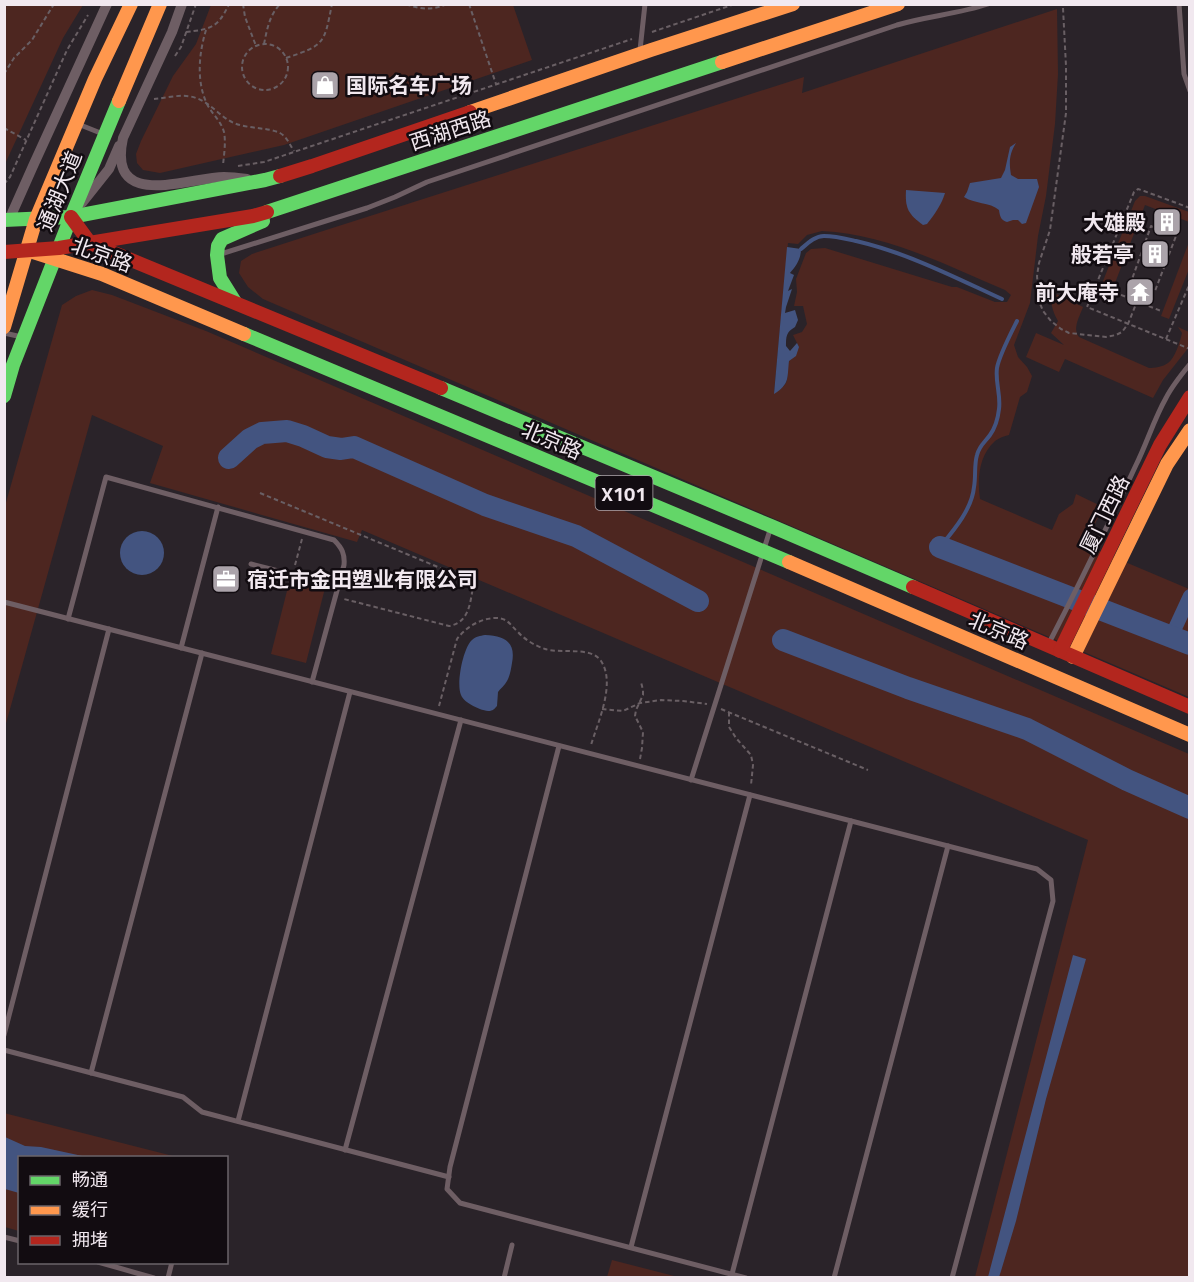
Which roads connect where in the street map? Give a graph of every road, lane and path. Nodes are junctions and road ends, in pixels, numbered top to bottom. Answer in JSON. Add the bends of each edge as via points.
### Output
{"nodes":[{"id":1,"x":54,"y":4,"type":"edge"},
{"id":2,"x":107,"y":4,"type":"edge"},
{"id":3,"x":131,"y":4,"type":"edge"},
{"id":4,"x":160,"y":4,"type":"edge"},
{"id":5,"x":182,"y":4,"type":"edge"},
{"id":6,"x":196,"y":4,"type":"edge"},
{"id":7,"x":229,"y":4,"type":"edge"},
{"id":8,"x":243,"y":4,"type":"edge"},
{"id":9,"x":280,"y":4,"type":"edge"},
{"id":10,"x":332,"y":4,"type":"edge"},
{"id":11,"x":406,"y":4,"type":"edge"},
{"id":12,"x":448,"y":4,"type":"edge"},
{"id":13,"x":469,"y":4,"type":"edge"},
{"id":14,"x":645,"y":4,"type":"edge"},
{"id":15,"x":735,"y":4,"type":"edge"},
{"id":16,"x":793,"y":4,"type":"edge"},
{"id":17,"x":898,"y":4,"type":"edge"},
{"id":18,"x":988,"y":4,"type":"edge"},
{"id":19,"x":1179,"y":4,"type":"edge"},
{"id":20,"x":1063,"y":8,"type":"dead end"},
{"id":21,"x":91,"y":10,"type":"dead end"},
{"id":22,"x":206,"y":30,"type":"junction"},
{"id":23,"x":186,"y":32,"type":"junction"},
{"id":24,"x":641,"y":36,"type":"junction"},
{"id":25,"x":264,"y":44,"type":"junction"},
{"id":26,"x":256,"y":46,"type":"junction"},
{"id":27,"x":639,"y":55,"type":"junction"},
{"id":28,"x":175,"y":56,"type":"dead end"},
{"id":29,"x":286,"y":57,"type":"junction"},
{"id":30,"x":4,"y":74,"type":"edge"},
{"id":31,"x":496,"y":84,"type":"junction"},
{"id":32,"x":1190,"y":91,"type":"edge"},
{"id":33,"x":148,"y":100,"type":"dead end"},
{"id":34,"x":207,"y":104,"type":"junction"},
{"id":35,"x":76,"y":124,"type":"junction"},
{"id":36,"x":4,"y":128,"type":"edge"},
{"id":37,"x":104,"y":135,"type":"junction"},
{"id":38,"x":123,"y":138,"type":"junction"},
{"id":39,"x":26,"y":140,"type":"junction"},
{"id":40,"x":294,"y":152,"type":"junction"},
{"id":41,"x":235,"y":166,"type":"dead end"},
{"id":42,"x":223,"y":168,"type":"dead end"},
{"id":43,"x":265,"y":180,"type":"junction"},
{"id":44,"x":4,"y":184,"type":"edge"},
{"id":45,"x":293,"y":204,"type":"junction"},
{"id":46,"x":1190,"y":208,"type":"edge"},
{"id":47,"x":71,"y":217,"type":"junction"},
{"id":48,"x":36,"y":219,"type":"junction"},
{"id":49,"x":7,"y":220,"type":"edge"},
{"id":50,"x":90,"y":243,"type":"junction"},
{"id":51,"x":27,"y":250,"type":"junction"},
{"id":52,"x":4,"y":252,"type":"edge"},
{"id":53,"x":56,"y":254,"type":"junction"},
{"id":54,"x":217,"y":255,"type":"junction"},
{"id":55,"x":1190,"y":283,"type":"edge"},
{"id":56,"x":1142,"y":287,"type":"joint"},
{"id":57,"x":1114,"y":292,"type":"dead end"},
{"id":58,"x":1137,"y":300,"type":"junction"},
{"id":59,"x":235,"y":302,"type":"junction"},
{"id":60,"x":1161,"y":311,"type":"dead end"},
{"id":61,"x":1128,"y":324,"type":"junction"},
{"id":62,"x":4,"y":327,"type":"edge"},
{"id":63,"x":4,"y":333,"type":"edge"},
{"id":64,"x":23,"y":338,"type":"junction"},
{"id":65,"x":1166,"y":339,"type":"junction"},
{"id":66,"x":1190,"y":349,"type":"edge"},
{"id":67,"x":1190,"y":364,"type":"edge"},
{"id":68,"x":4,"y":396,"type":"edge"},
{"id":69,"x":1190,"y":397,"type":"edge"},
{"id":70,"x":1190,"y":430,"type":"edge"},
{"id":71,"x":260,"y":493,"type":"dead end"},
{"id":72,"x":218,"y":507,"type":"junction"},
{"id":73,"x":771,"y":526,"type":"junction"},
{"id":74,"x":304,"y":531,"type":"junction"},
{"id":75,"x":763,"y":551,"type":"junction"},
{"id":76,"x":251,"y":564,"type":"dead end"},
{"id":77,"x":1092,"y":573,"type":"junction"},
{"id":78,"x":292,"y":574,"type":"junction"},
{"id":79,"x":338,"y":586,"type":"junction"},
{"id":80,"x":335,"y":597,"type":"junction"},
{"id":81,"x":4,"y":602,"type":"edge"},
{"id":82,"x":1077,"y":616,"type":"junction"},
{"id":83,"x":68,"y":619,"type":"junction"},
{"id":84,"x":109,"y":629,"type":"junction"},
{"id":85,"x":181,"y":648,"type":"junction"},
{"id":86,"x":1060,"y":651,"type":"junction"},
{"id":87,"x":202,"y":653,"type":"junction"},
{"id":88,"x":312,"y":682,"type":"junction"},
{"id":89,"x":641,"y":682,"type":"dead end"},
{"id":90,"x":350,"y":692,"type":"junction"},
{"id":91,"x":640,"y":703,"type":"junction"},
{"id":92,"x":714,"y":706,"type":"junction"},
{"id":93,"x":1190,"y":707,"type":"edge"},
{"id":94,"x":602,"y":709,"type":"junction"},
{"id":95,"x":729,"y":712,"type":"junction"},
{"id":96,"x":437,"y":714,"type":"junction"},
{"id":97,"x":461,"y":720,"type":"junction"},
{"id":98,"x":1190,"y":735,"type":"edge"},
{"id":99,"x":559,"y":746,"type":"junction"},
{"id":100,"x":589,"y":753,"type":"junction"},
{"id":101,"x":639,"y":766,"type":"junction"},
{"id":102,"x":868,"y":770,"type":"dead end"},
{"id":103,"x":691,"y":780,"type":"junction"},
{"id":104,"x":750,"y":795,"type":"junction"},
{"id":105,"x":851,"y":821,"type":"junction"},
{"id":106,"x":948,"y":846,"type":"junction"},
{"id":107,"x":4,"y":1035,"type":"edge"},
{"id":108,"x":4,"y":1050,"type":"edge"},
{"id":109,"x":91,"y":1073,"type":"junction"},
{"id":110,"x":238,"y":1121,"type":"junction"},
{"id":111,"x":345,"y":1150,"type":"junction"},
{"id":112,"x":449,"y":1177,"type":"junction"},
{"id":113,"x":512,"y":1245,"type":"dead end"},
{"id":114,"x":631,"y":1247,"type":"junction"},
{"id":115,"x":103,"y":1264,"type":"edge"},
{"id":116,"x":732,"y":1274,"type":"junction"},
{"id":117,"x":154,"y":1278,"type":"edge"},
{"id":118,"x":504,"y":1278,"type":"edge"},
{"id":119,"x":746,"y":1278,"type":"edge"},
{"id":120,"x":834,"y":1278,"type":"edge"},
{"id":121,"x":952,"y":1278,"type":"edge"}],
"edges":[{"from":1,"to":30,"type":"path","via":[[32,40]]},
{"from":2,"to":49,"type":"street"},
{"from":3,"to":35,"type":"main road","name":"通湖大道"},
{"from":4,"to":37,"type":"main road","name":"通湖大道"},
{"from":5,"to":38,"type":"street"},
{"from":6,"to":23,"type":"path"},
{"from":7,"to":22,"type":"path","via":[[220,21]]},
{"from":8,"to":26,"type":"path"},
{"from":9,"to":25,"type":"path","via":[[267,28]]},
{"from":10,"to":29,"type":"path","via":[[320,44]]},
{"from":11,"to":12,"type":"path","via":[[425,9]]},
{"from":13,"to":31,"type":"path"},
{"from":14,"to":24,"type":"lane"},
{"from":15,"to":24,"type":"path"},
{"from":16,"to":27,"type":"main road","name":"西湖西路"},
{"from":17,"to":45,"type":"main road","name":"西湖西路"},
{"from":18,"to":54,"type":"lane","via":[[897,25],[427,182],[367,208]]},
{"from":19,"to":32,"type":"lane","via":[[1184,74]]},
{"from":20,"to":61,"type":"path","via":[[1066,113],[1050,230],[1037,276],[1039,301],[1051,321],[1069,333],[1106,337],[1122,332]]},
{"from":21,"to":39,"type":"path","via":[[67,50]]},
{"from":22,"to":23,"type":"path"},
{"from":22,"to":34,"type":"path","via":[[200,69]]},
{"from":23,"to":28,"type":"path"},
{"from":24,"to":27,"type":"lane"},
{"from":24,"to":31,"type":"path"},
{"from":25,"to":26,"type":"path"},
{"from":25,"to":29,"type":"path","via":[[277,47]]},
{"from":26,"to":29,"type":"path","via":[[245,57],[243,72],[259,89],[280,84],[288,72]]},
{"from":27,"to":43,"type":"main road","name":"西湖西路"},
{"from":31,"to":40,"type":"path"},
{"from":33,"to":34,"type":"path","via":[[188,96]]},
{"from":34,"to":40,"type":"path","via":[[237,125],[279,133],[287,138]]},
{"from":34,"to":42,"type":"path","via":[[225,134]]},
{"from":35,"to":37,"type":"lane"},
{"from":35,"to":48,"type":"main road","name":"通湖大道"},
{"from":36,"to":39,"type":"path"},
{"from":37,"to":47,"type":"main road","name":"通湖大道"},
{"from":38,"to":43,"type":"street","via":[[123,171],[142,184],[156,186],[224,177]]},
{"from":38,"to":47,"type":"street","via":[[109,169]]},
{"from":39,"to":44,"type":"path"},
{"from":40,"to":41,"type":"path"},
{"from":43,"to":47,"type":"main road","name":"西湖西路"},
{"from":45,"to":50,"type":"main road","name":"西湖西路","via":[[253,216]]},
{"from":45,"to":54,"type":"main road","via":[[222,239]]},
{"from":46,"to":61,"type":"path","via":[[1137,189],[1134,192],[1087,307]]},
{"from":47,"to":48,"type":"main road","name":"西湖西路"},
{"from":47,"to":50,"type":"main road","name":"北京路"},
{"from":47,"to":53,"type":"main road","name":"通湖大道"},
{"from":48,"to":49,"type":"main road","name":"西湖西路"},
{"from":48,"to":51,"type":"main road","name":"通湖大道"},
{"from":50,"to":53,"type":"main road","name":"西湖西路"},
{"from":50,"to":59,"type":"main road","name":"北京路","number":"X101"},
{"from":51,"to":52,"type":"main road","name":"西湖西路"},
{"from":51,"to":53,"type":"main road","name":"西湖西路"},
{"from":51,"to":62,"type":"main road","name":"通湖大道"},
{"from":53,"to":64,"type":"main road","name":"通湖大道"},
{"from":53,"to":75,"type":"main road","name":"北京路","number":"X101"},
{"from":54,"to":59,"type":"main road","via":[[220,278]]},
{"from":55,"to":65,"type":"path"},
{"from":56,"to":56,"type":"path","via":[[1155,291],[1176,236],[1151,226],[1131,282]]},
{"from":57,"to":58,"type":"path"},
{"from":58,"to":60,"type":"path"},
{"from":58,"to":61,"type":"path"},
{"from":59,"to":73,"type":"main road","name":"北京路","number":"X101"},
{"from":61,"to":65,"type":"path"},
{"from":63,"to":64,"type":"lane"},
{"from":64,"to":68,"type":"main road","name":"通湖大道"},
{"from":65,"to":66,"type":"path"},
{"from":67,"to":77,"type":"lane","via":[[1158,412]]},
{"from":69,"to":77,"type":"main road","name":"厦门西路"},
{"from":70,"to":82,"type":"main road","name":"厦门西路","via":[[1167,464],[1111,582]]},
{"from":71,"to":80,"type":"path","via":[[474,582],[467,614],[457,625],[449,626]]},
{"from":72,"to":74,"type":"lane"},
{"from":72,"to":83,"type":"lane","via":[[105,477]]},
{"from":72,"to":85,"type":"lane"},
{"from":73,"to":75,"type":"lane"},
{"from":73,"to":86,"type":"main road","name":"北京路","number":"X101"},
{"from":74,"to":78,"type":"path"},
{"from":74,"to":79,"type":"lane","via":[[334,540],[342,547],[344,565]]},
{"from":75,"to":92,"type":"lane"},
{"from":75,"to":98,"type":"main road","name":"北京路","number":"X101"},
{"from":76,"to":78,"type":"lane"},
{"from":77,"to":82,"type":"main road","name":"厦门西路"},
{"from":78,"to":79,"type":"lane"},
{"from":79,"to":80,"type":"lane"},
{"from":80,"to":88,"type":"lane"},
{"from":81,"to":83,"type":"lane"},
{"from":82,"to":86,"type":"main road","name":"厦门西路"},
{"from":82,"to":86,"type":"lane"},
{"from":83,"to":84,"type":"lane"},
{"from":84,"to":85,"type":"lane"},
{"from":84,"to":107,"type":"lane"},
{"from":85,"to":87,"type":"lane"},
{"from":86,"to":93,"type":"main road","name":"北京路","number":"X101"},
{"from":87,"to":88,"type":"lane"},
{"from":87,"to":109,"type":"lane"},
{"from":88,"to":90,"type":"lane"},
{"from":89,"to":91,"type":"path"},
{"from":90,"to":96,"type":"lane"},
{"from":90,"to":110,"type":"lane"},
{"from":91,"to":92,"type":"path","via":[[672,700]]},
{"from":91,"to":94,"type":"path","via":[[623,711]]},
{"from":91,"to":101,"type":"path","via":[[635,716],[643,732]]},
{"from":92,"to":95,"type":"path"},
{"from":92,"to":103,"type":"lane"},
{"from":94,"to":96,"type":"path","via":[[608,683],[601,659],[591,653],[538,647],[506,619],[495,618],[476,623],[457,639]]},
{"from":94,"to":100,"type":"path"},
{"from":95,"to":102,"type":"path"},
{"from":95,"to":104,"type":"path","via":[[729,727],[751,755]]},
{"from":96,"to":97,"type":"lane"},
{"from":97,"to":99,"type":"lane"},
{"from":97,"to":111,"type":"lane"},
{"from":99,"to":100,"type":"lane"},
{"from":99,"to":112,"type":"lane"},
{"from":100,"to":101,"type":"lane"},
{"from":101,"to":103,"type":"lane"},
{"from":103,"to":104,"type":"lane"},
{"from":104,"to":105,"type":"lane"},
{"from":104,"to":114,"type":"lane"},
{"from":105,"to":106,"type":"lane"},
{"from":105,"to":116,"type":"lane"},
{"from":106,"to":120,"type":"lane"},
{"from":106,"to":121,"type":"lane","via":[[1037,869],[1051,880],[1053,901]]},
{"from":108,"to":109,"type":"lane"},
{"from":109,"to":110,"type":"lane","via":[[183,1097],[202,1112]]},
{"from":110,"to":111,"type":"lane"},
{"from":111,"to":112,"type":"lane"},
{"from":112,"to":114,"type":"lane","via":[[447,1189],[460,1203]]},
{"from":113,"to":118,"type":"lane"},
{"from":114,"to":116,"type":"lane"},
{"from":115,"to":117,"type":"lane"},
{"from":116,"to":119,"type":"lane"}]}
